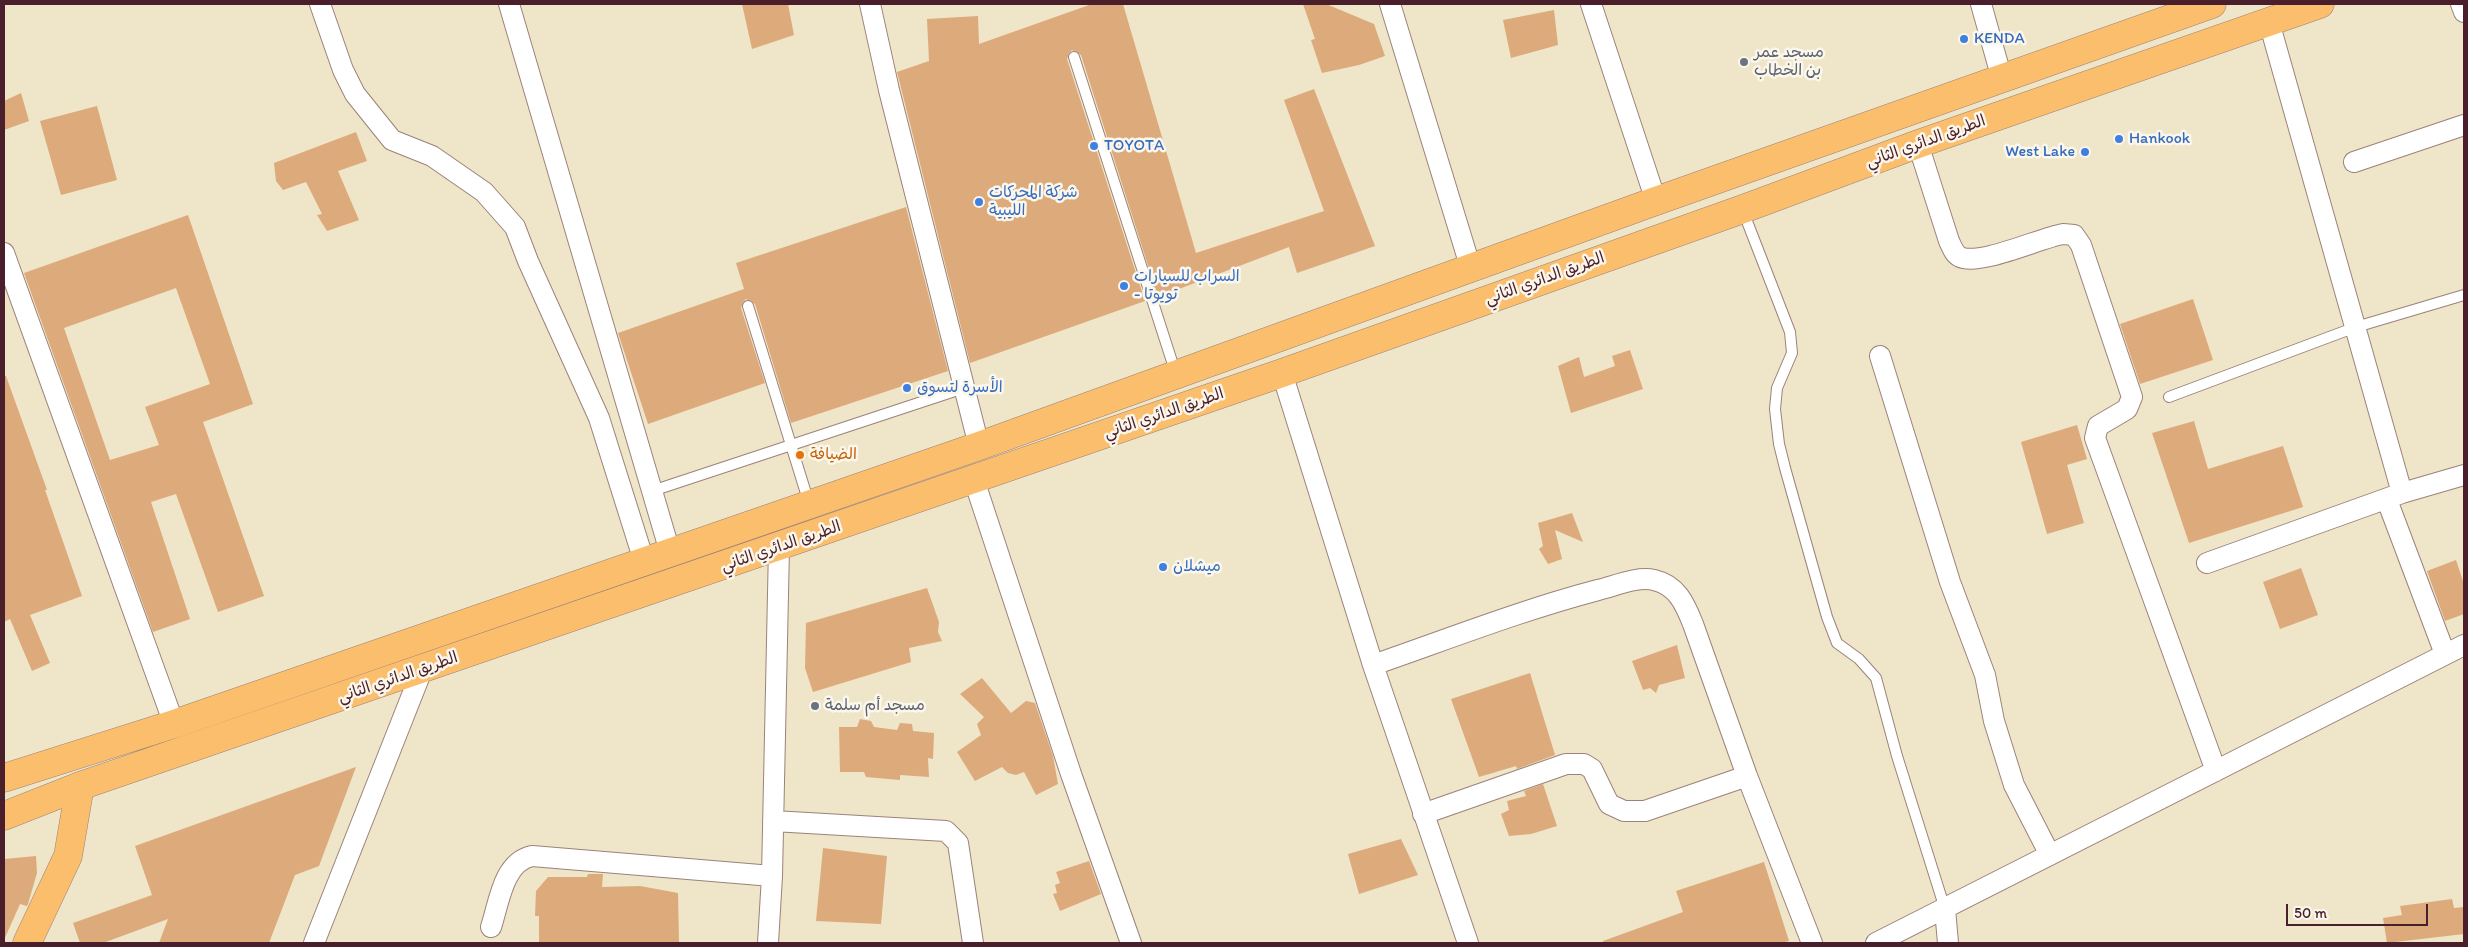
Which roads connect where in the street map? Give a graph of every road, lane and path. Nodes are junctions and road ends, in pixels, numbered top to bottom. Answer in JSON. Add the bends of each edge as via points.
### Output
{"nodes":[{"id":1,"x":320,"y":4,"type":"edge"},
{"id":2,"x":509,"y":4,"type":"edge"},
{"id":3,"x":870,"y":4,"type":"edge"},
{"id":4,"x":1390,"y":4,"type":"edge"},
{"id":5,"x":1591,"y":4,"type":"edge"},
{"id":6,"x":1981,"y":4,"type":"edge"},
{"id":7,"x":2212,"y":4,"type":"edge"},
{"id":8,"x":2320,"y":4,"type":"edge"},
{"id":9,"x":2462,"y":4,"type":"edge"},
{"id":10,"x":2464,"y":12,"type":"edge"},
{"id":11,"x":2269,"y":22,"type":"junction"},
{"id":12,"x":1074,"y":57,"type":"dead end"},
{"id":13,"x":2002,"y":79,"type":"junction"},
{"id":14,"x":2464,"y":125,"type":"edge"},
{"id":15,"x":1918,"y":144,"type":"junction"},
{"id":16,"x":2354,"y":162,"type":"dead end"},
{"id":17,"x":1656,"y":201,"type":"junction"},
{"id":18,"x":1743,"y":209,"type":"junction"},
{"id":19,"x":4,"y":253,"type":"edge"},
{"id":20,"x":1471,"y":269,"type":"junction"},
{"id":21,"x":2464,"y":294,"type":"edge"},
{"id":22,"x":748,"y":306,"type":"dead end"},
{"id":23,"x":2356,"y":328,"type":"junction"},
{"id":24,"x":1880,"y":356,"type":"dead end"},
{"id":25,"x":1282,"y":373,"type":"junction"},
{"id":26,"x":1176,"y":375,"type":"junction"},
{"id":27,"x":964,"y":388,"type":"junction"},
{"id":28,"x":2169,"y":397,"type":"dead end"},
{"id":29,"x":792,"y":444,"type":"junction"},
{"id":30,"x":979,"y":446,"type":"junction"},
{"id":31,"x":974,"y":480,"type":"junction"},
{"id":32,"x":2462,"y":481,"type":"edge"},
{"id":33,"x":652,"y":491,"type":"junction"},
{"id":34,"x":2395,"y":496,"type":"junction"},
{"id":35,"x":810,"y":504,"type":"junction"},
{"id":36,"x":779,"y":547,"type":"junction"},
{"id":37,"x":670,"y":552,"type":"junction"},
{"id":38,"x":644,"y":561,"type":"junction"},
{"id":39,"x":2207,"y":563,"type":"dead end"},
{"id":40,"x":2464,"y":645,"type":"edge"},
{"id":41,"x":2445,"y":654,"type":"junction"},
{"id":42,"x":1374,"y":666,"type":"junction"},
{"id":43,"x":422,"y":670,"type":"junction"},
{"id":44,"x":174,"y":724,"type":"junction"},
{"id":45,"x":2216,"y":771,"type":"junction"},
{"id":46,"x":1747,"y":776,"type":"junction"},
{"id":47,"x":4,"y":778,"type":"edge"},
{"id":48,"x":80,"y":786,"type":"junction"},
{"id":49,"x":1423,"y":814,"type":"junction"},
{"id":50,"x":4,"y":816,"type":"edge"},
{"id":51,"x":774,"y":821,"type":"junction"},
{"id":52,"x":2050,"y":855,"type":"junction"},
{"id":53,"x":772,"y":876,"type":"junction"},
{"id":54,"x":1944,"y":909,"type":"junction"},
{"id":55,"x":491,"y":927,"type":"dead end"},
{"id":56,"x":27,"y":943,"type":"edge"},
{"id":57,"x":314,"y":943,"type":"edge"},
{"id":58,"x":768,"y":943,"type":"edge"},
{"id":59,"x":973,"y":943,"type":"edge"},
{"id":60,"x":1131,"y":943,"type":"edge"},
{"id":61,"x":1468,"y":943,"type":"edge"},
{"id":62,"x":1812,"y":943,"type":"edge"},
{"id":63,"x":1876,"y":943,"type":"edge"},
{"id":64,"x":1948,"y":943,"type":"edge"}],
"edges":[{"from":1,"to":38,"type":"street","via":[[355,94],[392,140],[432,156],[484,192],[515,227],[599,418]]},
{"from":2,"to":33,"type":"street"},
{"from":3,"to":27,"type":"street"},
{"from":4,"to":20,"type":"street"},
{"from":5,"to":17,"type":"street"},
{"from":6,"to":13,"type":"street"},
{"from":7,"to":13,"type":"main road","name":"الطريق الدائري الثاني"},
{"from":8,"to":11,"type":"main road","name":"الطريق الدائري الثاني"},
{"from":9,"to":10,"type":"street"},
{"from":11,"to":15,"type":"main road","name":"الطريق الدائري الثاني"},
{"from":11,"to":23,"type":"street"},
{"from":12,"to":26,"type":"lane"},
{"from":13,"to":17,"type":"main road","name":"الطريق الدائري الثاني"},
{"from":14,"to":16,"type":"street"},
{"from":15,"to":18,"type":"main road","name":"الطريق الدائري الثاني"},
{"from":15,"to":45,"type":"street","via":[[1956,254],[1980,259],[2063,234],[2074,235],[2081,245],[2132,397],[2128,409],[2098,426],[2095,438]]},
{"from":17,"to":20,"type":"main road","name":"الطريق الدائري الثاني"},
{"from":18,"to":25,"type":"main road","name":"الطريق الدائري الثاني"},
{"from":18,"to":54,"type":"lane","via":[[1790,332],[1792,353],[1775,397],[1776,428],[1827,618],[1837,643],[1859,659],[1876,678]]},
{"from":19,"to":44,"type":"street"},
{"from":20,"to":26,"type":"main road","name":"الطريق الدائري الثاني"},
{"from":21,"to":23,"type":"lane"},
{"from":22,"to":29,"type":"lane"},
{"from":23,"to":28,"type":"lane"},
{"from":23,"to":34,"type":"street"},
{"from":24,"to":52,"type":"street","via":[[1950,582],[1985,675],[1994,721],[2014,785]]},
{"from":25,"to":31,"type":"main road","name":"الطريق الدائري الثاني"},
{"from":25,"to":42,"type":"street"},
{"from":26,"to":30,"type":"main road","name":"الطريق الدائري الثاني"},
{"from":27,"to":29,"type":"lane"},
{"from":27,"to":30,"type":"street"},
{"from":29,"to":33,"type":"lane"},
{"from":29,"to":35,"type":"lane"},
{"from":30,"to":35,"type":"main road","name":"الطريق الدائري الثاني"},
{"from":31,"to":36,"type":"main road","name":"الطريق الدائري الثاني"},
{"from":31,"to":60,"type":"street","via":[[1071,774]]},
{"from":32,"to":34,"type":"street"},
{"from":33,"to":37,"type":"street"},
{"from":34,"to":39,"type":"street"},
{"from":34,"to":41,"type":"street"},
{"from":35,"to":37,"type":"main road","name":"الطريق الدائري الثاني"},
{"from":36,"to":43,"type":"main road","name":"الطريق الدائري الثاني"},
{"from":36,"to":51,"type":"street"},
{"from":37,"to":38,"type":"main road","name":"الطريق الدائري الثاني"},
{"from":38,"to":44,"type":"main road","name":"الطريق الدائري الثاني"},
{"from":40,"to":41,"type":"street"},
{"from":41,"to":45,"type":"street"},
{"from":42,"to":46,"type":"street","via":[[1546,604],[1628,582],[1653,580],[1667,584],[1684,603]]},
{"from":42,"to":49,"type":"street"},
{"from":43,"to":48,"type":"main road","name":"الطريق الدائري الثاني"},
{"from":43,"to":57,"type":"street"},
{"from":44,"to":47,"type":"main road","name":"الطريق الدائري الثاني"},
{"from":45,"to":52,"type":"street"},
{"from":46,"to":49,"type":"street","via":[[1645,811],[1624,812],[1608,804],[1592,769],[1584,764],[1566,764]]},
{"from":46,"to":62,"type":"street"},
{"from":48,"to":50,"type":"main road","name":"الطريق الدائري الثاني"},
{"from":48,"to":56,"type":"main road","via":[[68,856]]},
{"from":49,"to":61,"type":"street"},
{"from":51,"to":53,"type":"street"},
{"from":51,"to":59,"type":"street","via":[[946,831],[958,843]]},
{"from":52,"to":54,"type":"street"},
{"from":53,"to":55,"type":"street","via":[[532,856],[521,858],[509,872]]},
{"from":53,"to":58,"type":"street"},
{"from":54,"to":63,"type":"street"},
{"from":54,"to":64,"type":"street"}]}
